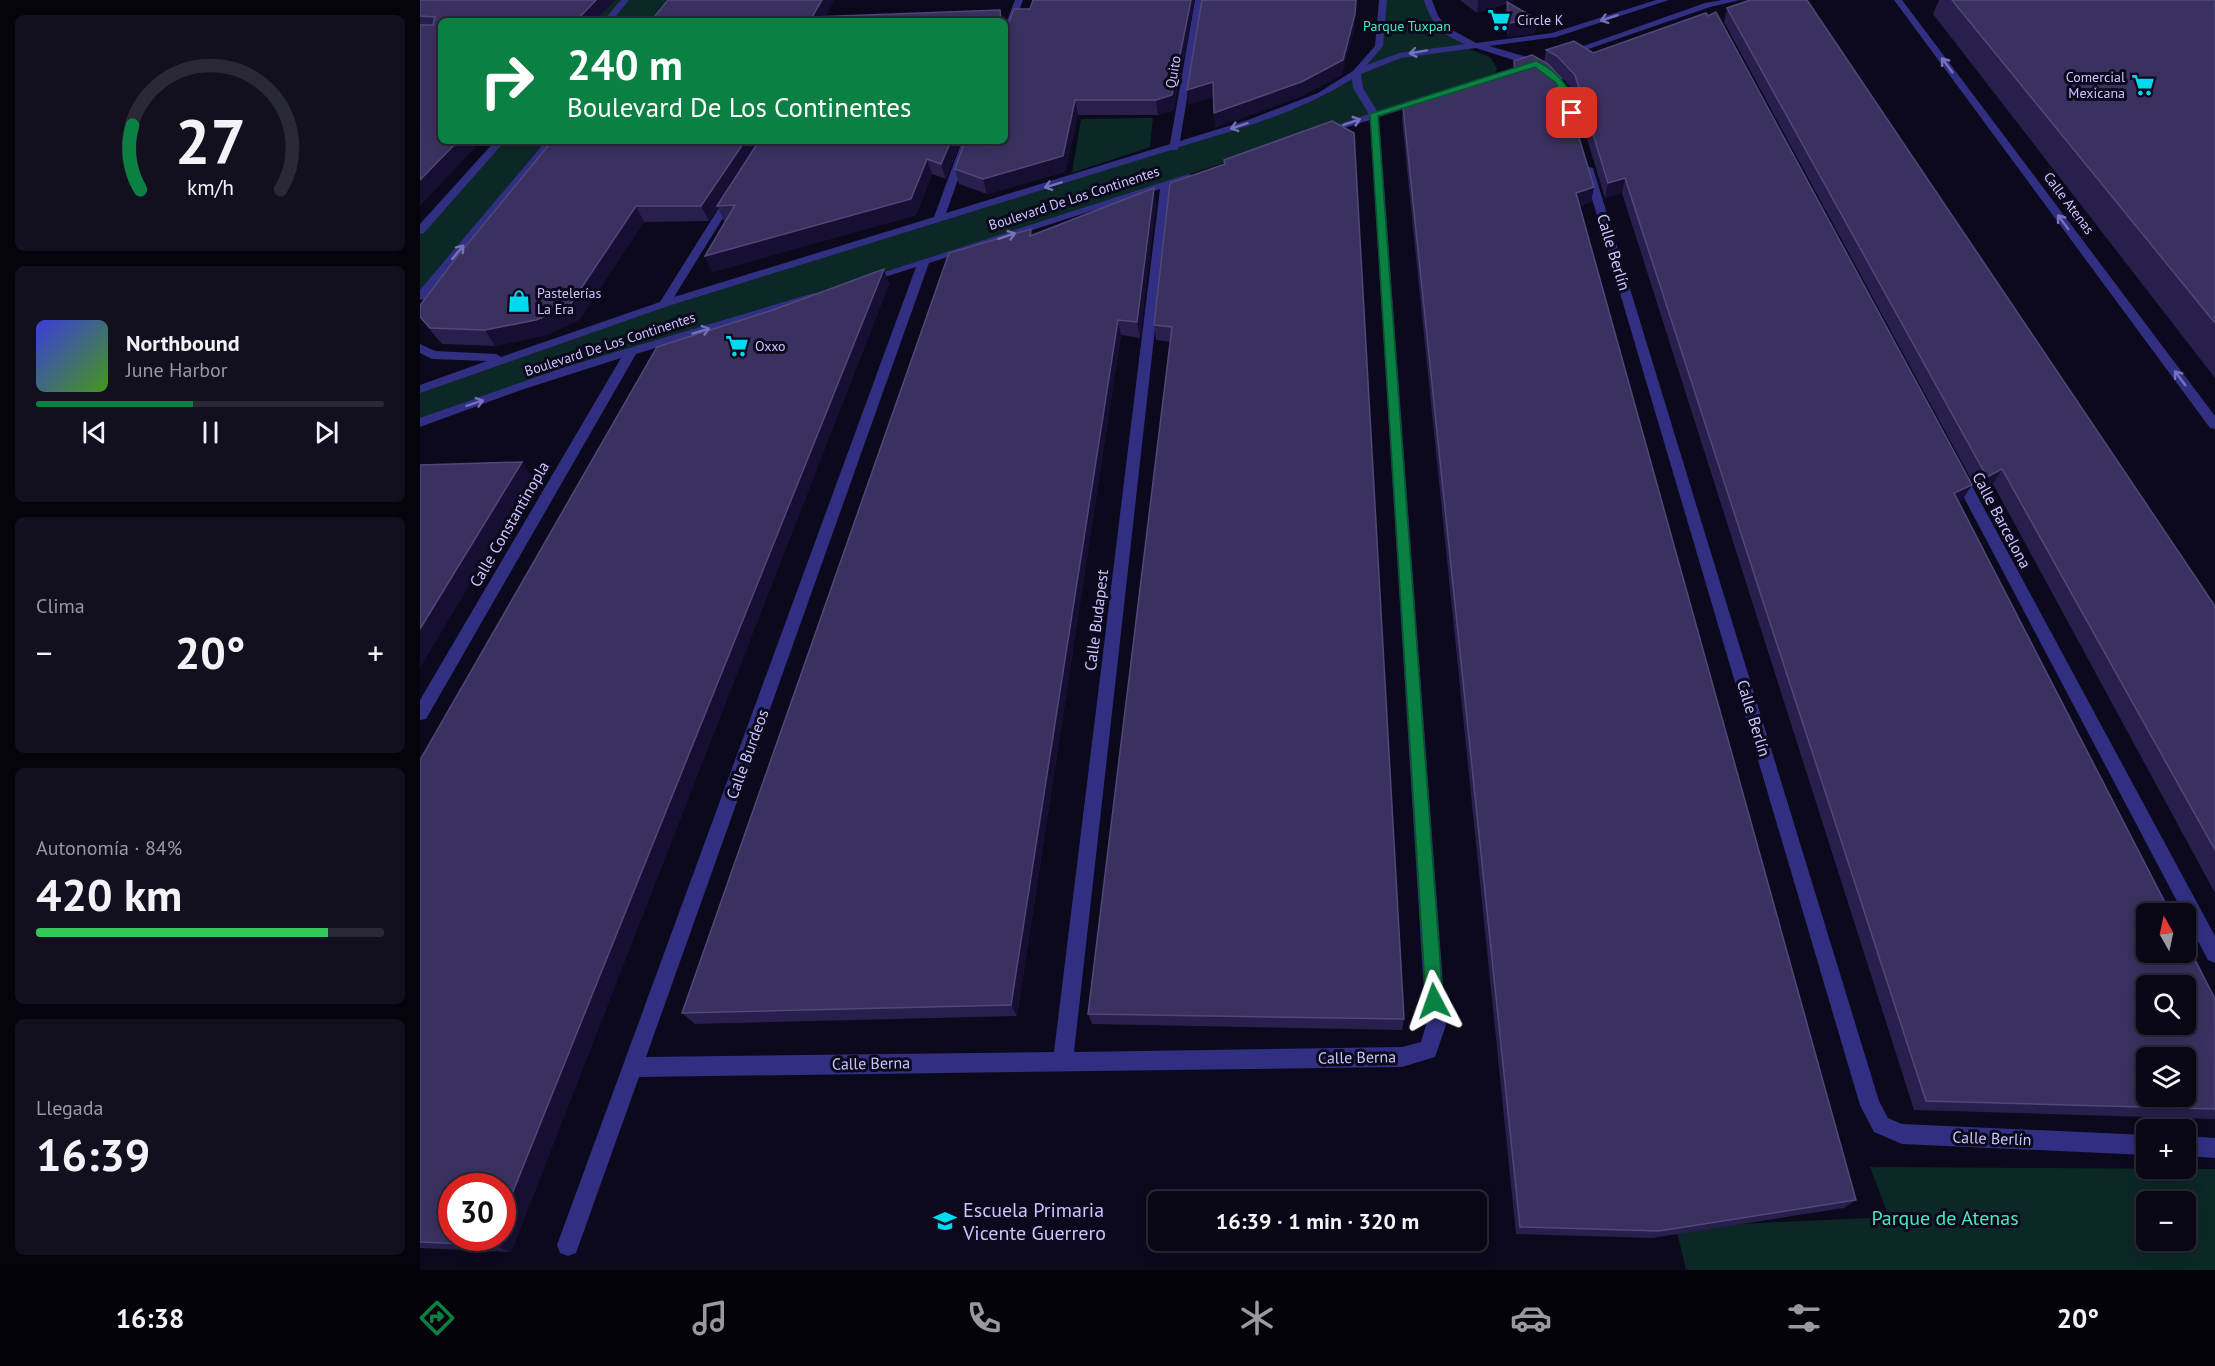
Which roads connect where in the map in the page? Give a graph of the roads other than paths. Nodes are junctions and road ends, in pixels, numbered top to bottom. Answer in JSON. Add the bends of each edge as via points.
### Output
{"nodes":[{"id":1,"x":626,"y":0,"type":"edge"},
{"id":2,"x":1019,"y":0,"type":"edge"},
{"id":3,"x":1199,"y":0,"type":"edge"},
{"id":4,"x":1383,"y":0,"type":"edge"},
{"id":5,"x":1428,"y":0,"type":"edge"},
{"id":6,"x":1665,"y":0,"type":"edge"},
{"id":7,"x":1736,"y":0,"type":"edge"},
{"id":8,"x":1898,"y":0,"type":"edge"},
{"id":9,"x":610,"y":18,"type":"edge"},
{"id":10,"x":1008,"y":30,"type":"edge"},
{"id":11,"x":1478,"y":46,"type":"junction"},
{"id":12,"x":1548,"y":63,"type":"junction"},
{"id":13,"x":1356,"y":73,"type":"junction"},
{"id":14,"x":1374,"y":114,"type":"junction"},
{"id":15,"x":1308,"y":136,"type":"edge"},
{"id":16,"x":497,"y":144,"type":"edge"},
{"id":17,"x":548,"y":144,"type":"edge"},
{"id":18,"x":966,"y":144,"type":"edge"},
{"id":19,"x":1174,"y":148,"type":"junction"},
{"id":20,"x":1586,"y":159,"type":"edge"},
{"id":21,"x":1199,"y":174,"type":"edge"},
{"id":22,"x":1166,"y":185,"type":"junction"},
{"id":23,"x":737,"y":189,"type":"edge"},
{"id":24,"x":938,"y":220,"type":"junction"},
{"id":25,"x":420,"y":231,"type":"edge"},
{"id":26,"x":924,"y":262,"type":"junction"},
{"id":27,"x":856,"y":283,"type":"edge"},
{"id":28,"x":822,"y":294,"type":"edge"},
{"id":29,"x":420,"y":297,"type":"edge"},
{"id":30,"x":664,"y":304,"type":"junction"},
{"id":31,"x":420,"y":348,"type":"edge"},
{"id":32,"x":630,"y":353,"type":"junction"},
{"id":33,"x":508,"y":358,"type":"junction"},
{"id":34,"x":420,"y":389,"type":"edge"},
{"id":35,"x":420,"y":423,"type":"edge"},
{"id":36,"x":2215,"y":425,"type":"edge"},
{"id":37,"x":1951,"y":459,"type":"edge"},
{"id":38,"x":420,"y":714,"type":"edge"},
{"id":39,"x":2215,"y":954,"type":"edge"},
{"id":40,"x":1063,"y":1060,"type":"junction"},
{"id":41,"x":635,"y":1067,"type":"junction"},
{"id":42,"x":2136,"y":1145,"type":"edge"},
{"id":43,"x":2196,"y":1147,"type":"edge"},
{"id":44,"x":2215,"y":1148,"type":"edge"},
{"id":45,"x":568,"y":1245,"type":"dead end"}],
"edges":[{"from":1,"to":9,"type":"street"},
{"from":2,"to":10,"type":"street"},
{"from":3,"to":19,"type":"street","name":"Quito"},
{"from":4,"to":13,"type":"street","via":[[1379,46]]},
{"from":5,"to":11,"type":"street","via":[[1430,14],[1440,27],[1453,37]]},
{"from":6,"to":11,"type":"street","name":"Boulevard De Los Continentes","one_way":true,"via":[[1574,30]]},
{"from":7,"to":12,"type":"street"},
{"from":36,"to":8,"type":"street","name":"Calle Atenas","one_way":true},
{"from":11,"to":12,"type":"street"},
{"from":11,"to":13,"type":"street","name":"Boulevard De Los Continentes","one_way":true,"via":[[1418,52]]},
{"from":12,"to":14,"type":"street"},
{"from":13,"to":14,"type":"street","via":[[1358,88]]},
{"from":13,"to":19,"type":"street","name":"Boulevard De Los Continentes","one_way":true,"via":[[1321,95]]},
{"from":15,"to":14,"type":"street","one_way":true},
{"from":14,"to":40,"type":"street","name":"Calle Berna","via":[[1436,1025],[1428,1050],[1402,1057]]},
{"from":16,"to":25,"type":"street"},
{"from":29,"to":17,"type":"street","one_way":true},
{"from":18,"to":24,"type":"street"},
{"from":19,"to":24,"type":"street","name":"Boulevard De Los Continentes","one_way":true},
{"from":20,"to":42,"type":"street","name":"Calle Berlín","via":[[1870,1105],[1881,1125],[1902,1134]]},
{"from":21,"to":22,"type":"street","name":"Boulevard De Los Continentes"},
{"from":26,"to":22,"type":"street","name":"Boulevard De Los Continentes","one_way":true},
{"from":22,"to":40,"type":"street","name":"Calle Budapest"},
{"from":23,"to":30,"type":"street"},
{"from":24,"to":30,"type":"street","name":"Boulevard De Los Continentes"},
{"from":26,"to":27,"type":"street","name":"Boulevard De Los Continentes"},
{"from":26,"to":41,"type":"street","name":"Calle Burdeos"},
{"from":32,"to":28,"type":"street","name":"Boulevard De Los Continentes","one_way":true},
{"from":30,"to":33,"type":"street","name":"Boulevard De Los Continentes"},
{"from":31,"to":33,"type":"street","via":[[432,355],[456,358]]},
{"from":35,"to":32,"type":"street","name":"Boulevard De Los Continentes","one_way":true},
{"from":32,"to":38,"type":"street","name":"Calle Constantinopla"},
{"from":33,"to":34,"type":"street","name":"Boulevard De Los Continentes"},
{"from":37,"to":39,"type":"street","name":"Calle Barcelona"},
{"from":40,"to":41,"type":"street","name":"Calle Berna"},
{"from":41,"to":45,"type":"street","name":"Calle Burdeos"},
{"from":43,"to":44,"type":"street"}]}
